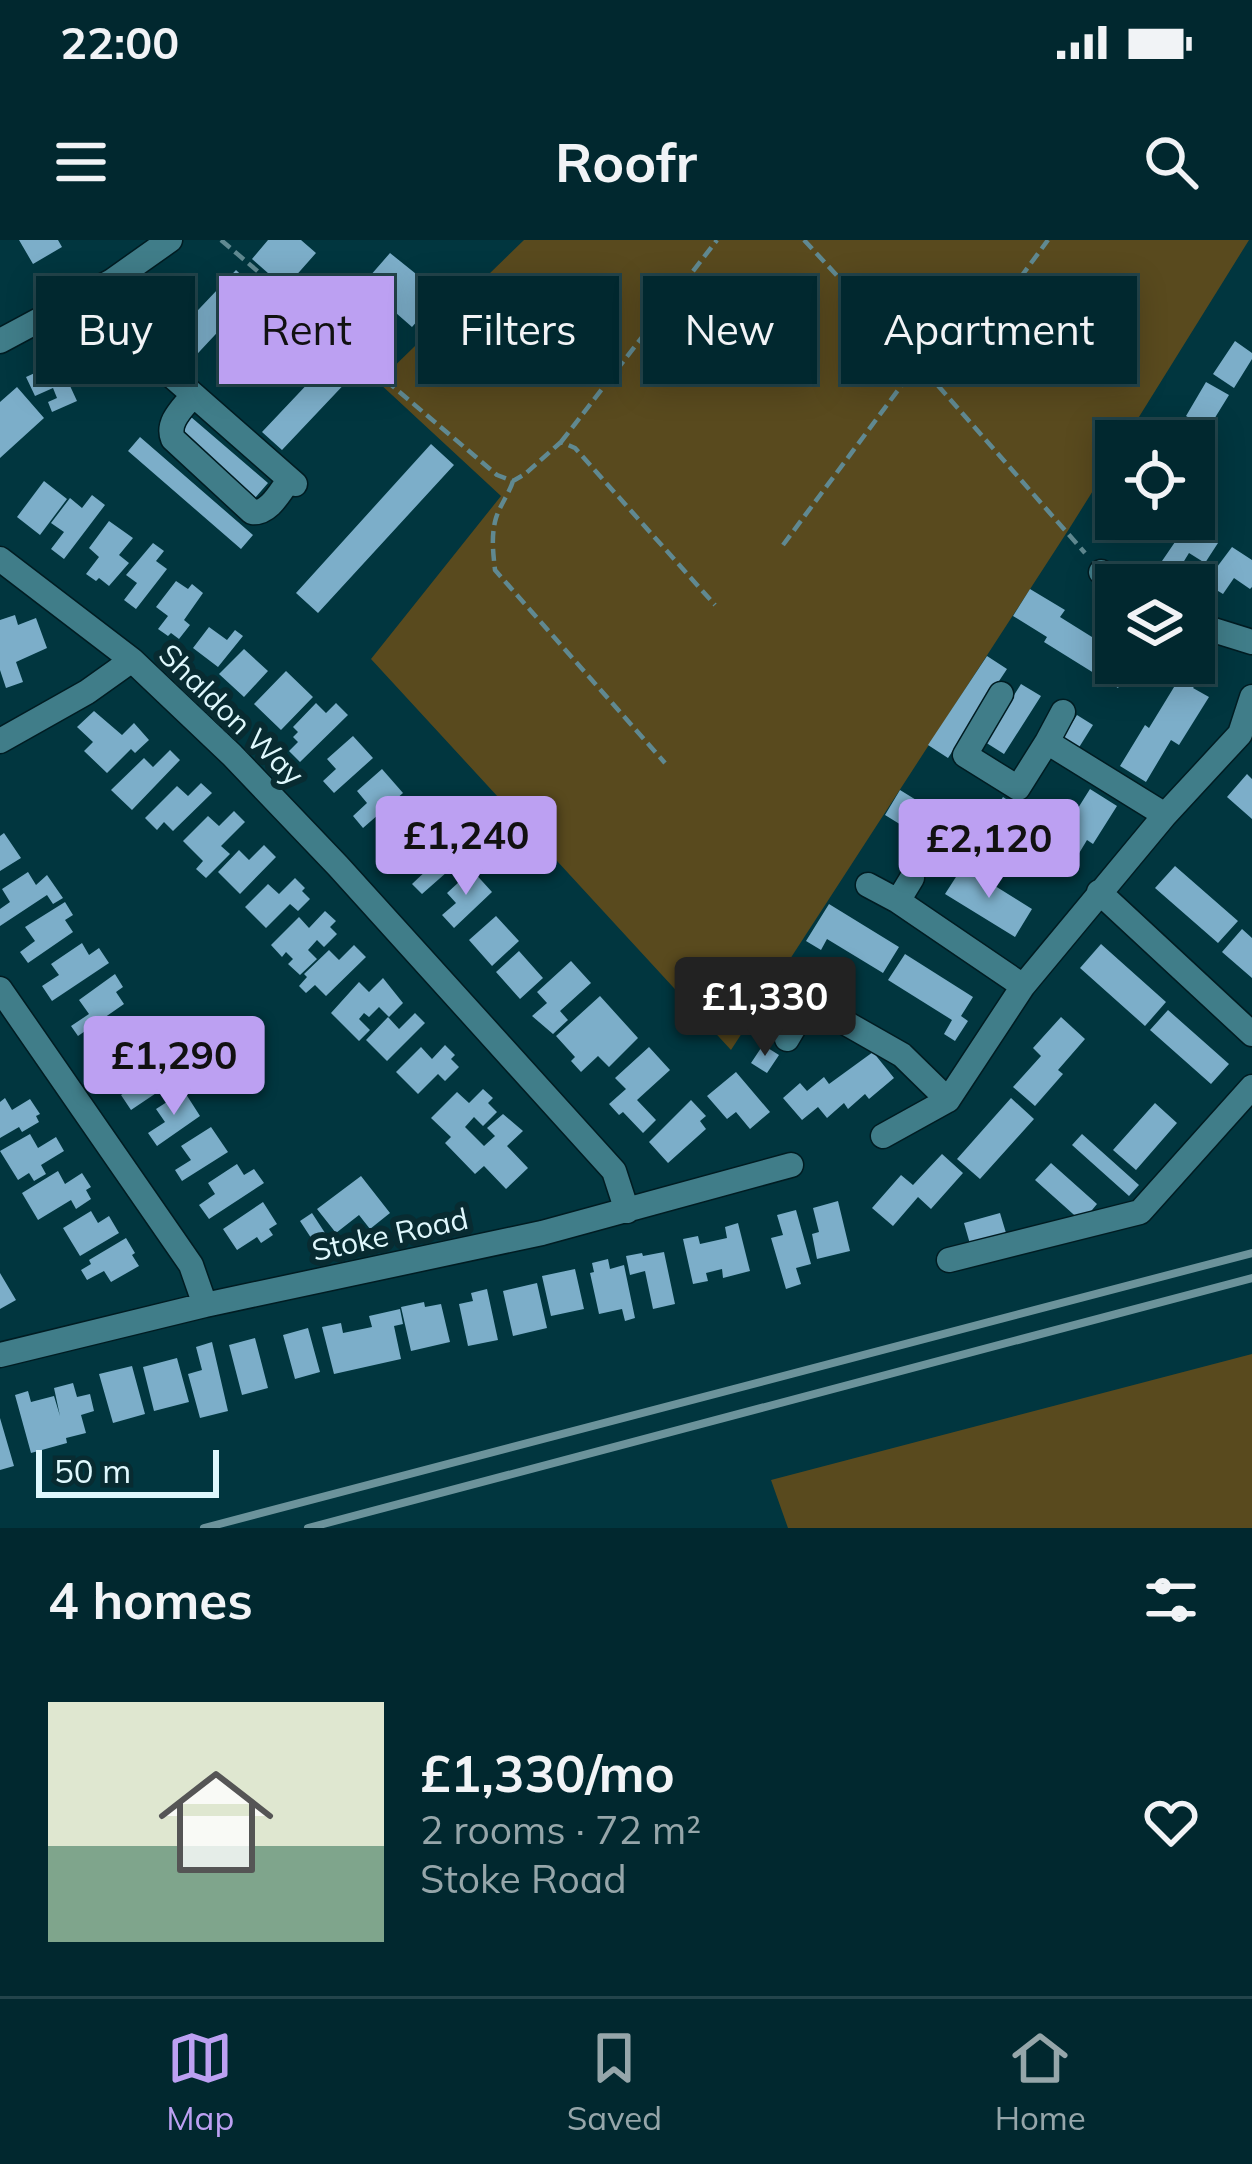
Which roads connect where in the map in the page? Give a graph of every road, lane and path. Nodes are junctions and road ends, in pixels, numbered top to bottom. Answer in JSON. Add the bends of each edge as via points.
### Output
{"nodes":[{"id":1,"x":123,"y":240,"type":"edge"},
{"id":2,"x":170,"y":240,"type":"edge"},
{"id":3,"x":221,"y":240,"type":"edge"},
{"id":4,"x":717,"y":240,"type":"edge"},
{"id":5,"x":804,"y":240,"type":"edge"},
{"id":6,"x":1048,"y":240,"type":"edge"},
{"id":7,"x":137,"y":264,"type":"junction"},
{"id":8,"x":119,"y":276,"type":"edge"},
{"id":9,"x":1021,"y":276,"type":"edge"},
{"id":10,"x":841,"y":280,"type":"edge"},
{"id":11,"x":36,"y":321,"type":"edge"},
{"id":12,"x":0,"y":340,"type":"edge"},
{"id":13,"x":182,"y":384,"type":"edge"},
{"id":14,"x":903,"y":384,"type":"edge"},
{"id":15,"x":937,"y":384,"type":"edge"},
{"id":16,"x":193,"y":394,"type":"junction"},
{"id":17,"x":561,"y":442,"type":"junction"},
{"id":18,"x":513,"y":481,"type":"junction"},
{"id":19,"x":783,"y":545,"type":"dead end"},
{"id":20,"x":0,"y":559,"type":"edge"},
{"id":21,"x":1098,"y":564,"type":"edge"},
{"id":22,"x":716,"y":605,"type":"dead end"},
{"id":23,"x":1215,"y":631,"type":"edge"},
{"id":24,"x":1252,"y":642,"type":"edge"},
{"id":25,"x":132,"y":661,"type":"junction"},
{"id":26,"x":1001,"y":694,"type":"dead end"},
{"id":27,"x":1252,"y":698,"type":"edge"},
{"id":28,"x":1063,"y":712,"type":"dead end"},
{"id":29,"x":0,"y":741,"type":"edge"},
{"id":30,"x":1047,"y":742,"type":"junction"},
{"id":31,"x":665,"y":763,"type":"dead end"},
{"id":32,"x":1165,"y":814,"type":"junction"},
{"id":33,"x":912,"y":878,"type":"dead end"},
{"id":34,"x":868,"y":885,"type":"dead end"},
{"id":35,"x":1099,"y":892,"type":"junction"},
{"id":36,"x":898,"y":902,"type":"junction"},
{"id":37,"x":1023,"y":986,"type":"junction"},
{"id":38,"x":0,"y":989,"type":"edge"},
{"id":39,"x":1252,"y":1034,"type":"edge"},
{"id":40,"x":787,"y":1039,"type":"dead end"},
{"id":41,"x":1252,"y":1087,"type":"edge"},
{"id":42,"x":948,"y":1100,"type":"junction"},
{"id":43,"x":883,"y":1136,"type":"dead end"},
{"id":44,"x":791,"y":1165,"type":"dead end"},
{"id":45,"x":627,"y":1211,"type":"junction"},
{"id":46,"x":949,"y":1260,"type":"dead end"},
{"id":47,"x":205,"y":1305,"type":"junction"},
{"id":48,"x":0,"y":1354,"type":"edge"}],
"edges":[{"from":1,"to":7,"type":"street"},
{"from":2,"to":7,"type":"street"},
{"from":3,"to":18,"type":"path"},
{"from":4,"to":17,"type":"path"},
{"from":5,"to":10,"type":"path"},
{"from":6,"to":9,"type":"path"},
{"from":7,"to":8,"type":"street"},
{"from":11,"to":12,"type":"street"},
{"from":13,"to":16,"type":"street"},
{"from":14,"to":19,"type":"path"},
{"from":15,"to":21,"type":"path"},
{"from":16,"to":16,"type":"street","via":[[292,482],[266,510],[252,512],[173,440],[171,425]]},
{"from":17,"to":18,"type":"path"},
{"from":17,"to":22,"type":"path","via":[[575,448]]},
{"from":18,"to":31,"type":"path","via":[[496,515],[495,569]]},
{"from":20,"to":25,"type":"street","name":"Shaldon Way"},
{"from":23,"to":24,"type":"street"},
{"from":25,"to":29,"type":"street"},
{"from":25,"to":45,"type":"street","name":"Shaldon Way","via":[[338,866],[599,1154]]},
{"from":26,"to":30,"type":"street","via":[[965,755],[1018,788]]},
{"from":27,"to":32,"type":"street","via":[[1240,734]]},
{"from":28,"to":30,"type":"street"},
{"from":30,"to":32,"type":"street"},
{"from":32,"to":35,"type":"street"},
{"from":33,"to":36,"type":"street"},
{"from":34,"to":36,"type":"street"},
{"from":35,"to":37,"type":"street"},
{"from":35,"to":39,"type":"street"},
{"from":36,"to":37,"type":"street"},
{"from":37,"to":42,"type":"street"},
{"from":38,"to":47,"type":"street","via":[[191,1265]]},
{"from":40,"to":42,"type":"street","via":[[809,1002],[902,1055]]},
{"from":41,"to":46,"type":"street","via":[[1140,1212]]},
{"from":42,"to":43,"type":"street"},
{"from":44,"to":45,"type":"street","name":"Stoke Road"},
{"from":45,"to":47,"type":"street","name":"Stoke Road"},
{"from":47,"to":48,"type":"street","name":"Stoke Road"}]}
